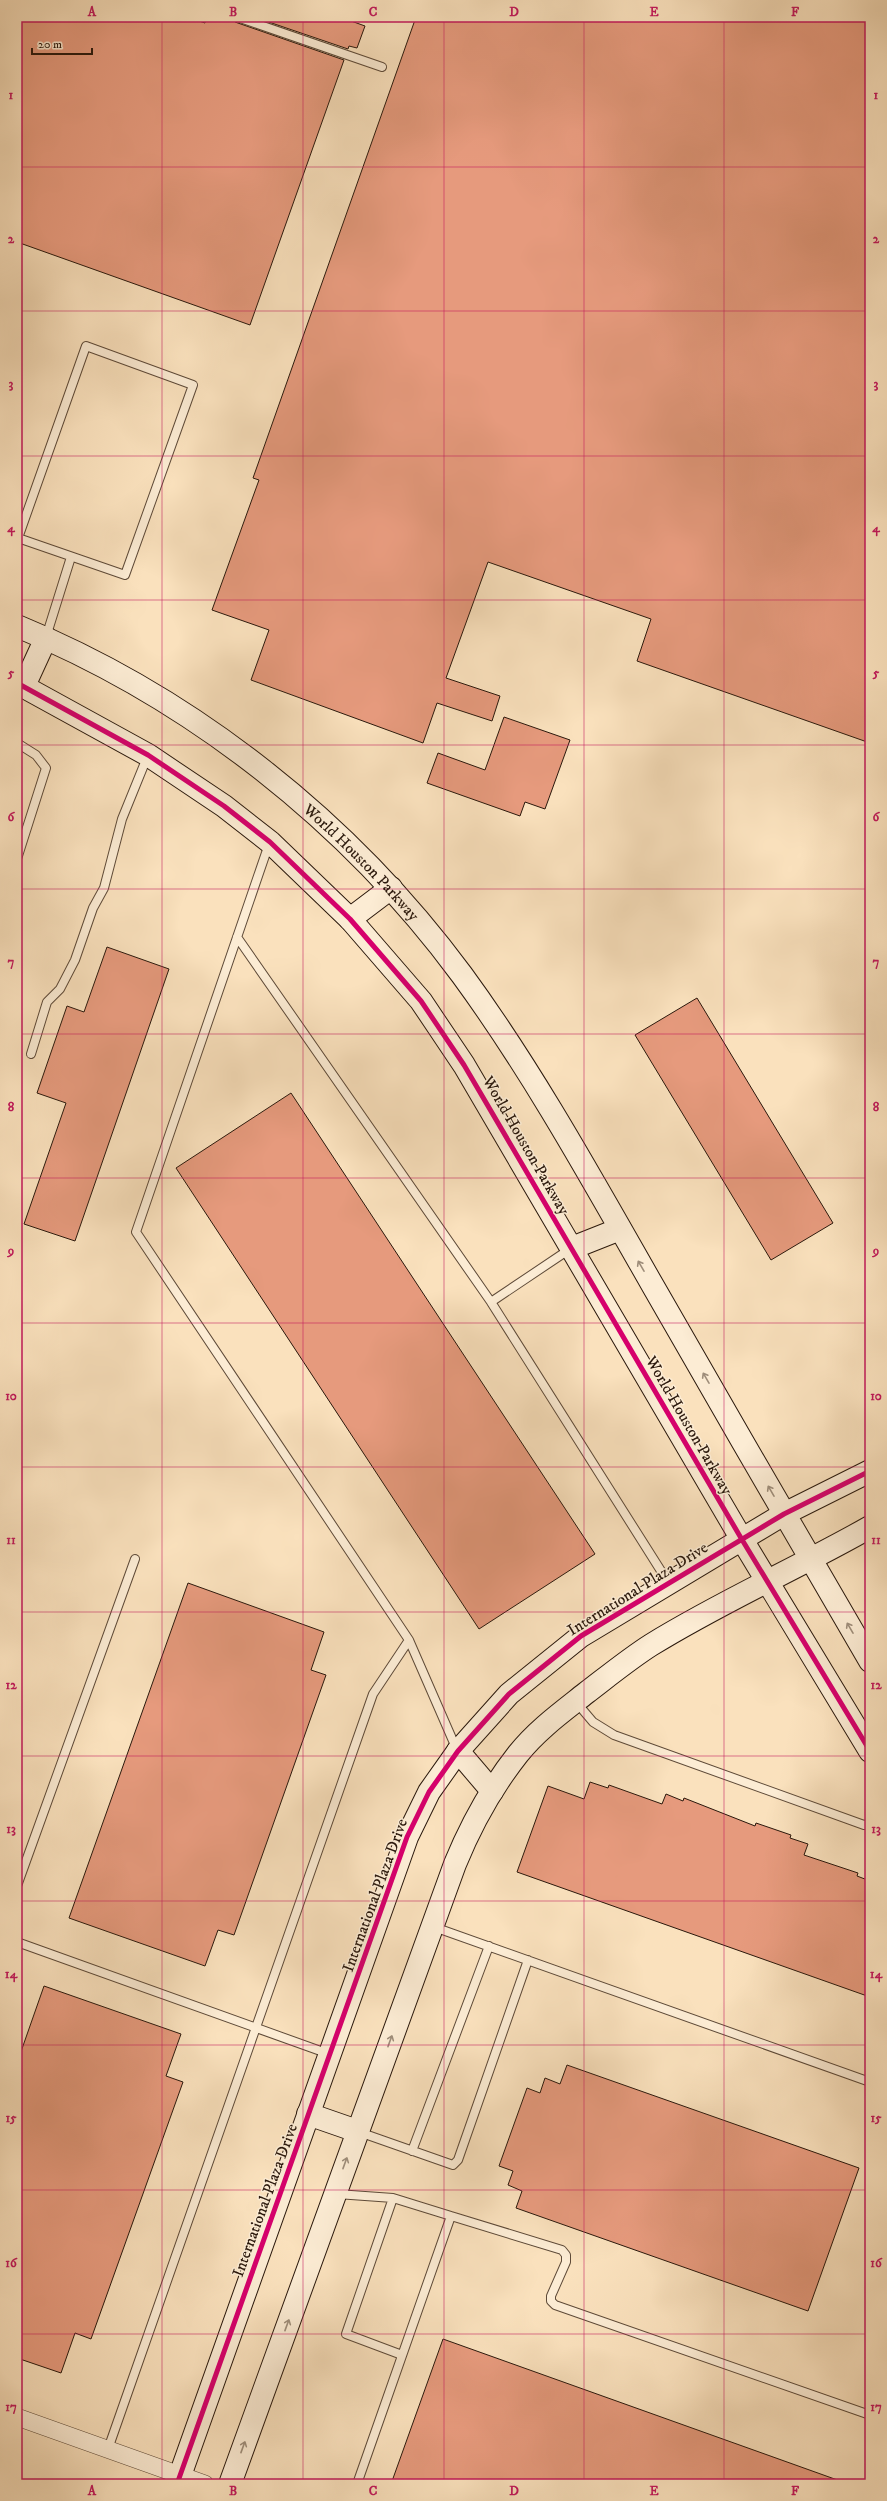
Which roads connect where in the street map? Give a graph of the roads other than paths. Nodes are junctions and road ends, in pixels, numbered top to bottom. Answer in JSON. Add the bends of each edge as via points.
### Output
{"nodes":[{"id":1,"x":238,"y":17,"type":"edge"},
{"id":2,"x":382,"y":67,"type":"dead end"},
{"id":3,"x":18,"y":538,"type":"edge"},
{"id":4,"x":71,"y":556,"type":"junction"},
{"id":5,"x":17,"y":626,"type":"edge"},
{"id":6,"x":46,"y":638,"type":"junction"},
{"id":7,"x":20,"y":685,"type":"edge"},
{"id":8,"x":17,"y":743,"type":"edge"},
{"id":9,"x":148,"y":754,"type":"junction"},
{"id":10,"x":270,"y":842,"type":"junction"},
{"id":11,"x":17,"y":859,"type":"edge"},
{"id":12,"x":390,"y":888,"type":"junction"},
{"id":13,"x":350,"y":919,"type":"junction"},
{"id":14,"x":237,"y":937,"type":"junction"},
{"id":15,"x":31,"y":1054,"type":"dead end"},
{"id":16,"x":620,"y":1229,"type":"junction"},
{"id":17,"x":572,"y":1248,"type":"junction"},
{"id":18,"x":491,"y":1302,"type":"junction"},
{"id":19,"x":870,"y":1471,"type":"edge"},
{"id":20,"x":784,"y":1514,"type":"junction"},
{"id":21,"x":870,"y":1527,"type":"edge"},
{"id":22,"x":741,"y":1538,"type":"junction"},
{"id":23,"x":135,"y":1559,"type":"dead end"},
{"id":24,"x":811,"y":1561,"type":"junction"},
{"id":25,"x":668,"y":1582,"type":"junction"},
{"id":26,"x":767,"y":1582,"type":"junction"},
{"id":27,"x":409,"y":1640,"type":"junction"},
{"id":28,"x":870,"y":1662,"type":"edge"},
{"id":29,"x":576,"y":1702,"type":"junction"},
{"id":30,"x":458,"y":1751,"type":"junction"},
{"id":31,"x":870,"y":1752,"type":"edge"},
{"id":32,"x":492,"y":1791,"type":"junction"},
{"id":33,"x":870,"y":1824,"type":"edge"},
{"id":34,"x":17,"y":1886,"type":"edge"},
{"id":35,"x":432,"y":1926,"type":"junction"},
{"id":36,"x":17,"y":1942,"type":"edge"},
{"id":37,"x":489,"y":1946,"type":"junction"},
{"id":38,"x":528,"y":1960,"type":"junction"},
{"id":39,"x":257,"y":2028,"type":"junction"},
{"id":40,"x":330,"y":2054,"type":"junction"},
{"id":41,"x":870,"y":2082,"type":"edge"},
{"id":42,"x":308,"y":2114,"type":"junction"},
{"id":43,"x":356,"y":2131,"type":"junction"},
{"id":44,"x":412,"y":2151,"type":"junction"},
{"id":45,"x":334,"y":2194,"type":"junction"},
{"id":46,"x":393,"y":2198,"type":"junction"},
{"id":47,"x":450,"y":2216,"type":"junction"},
{"id":48,"x":402,"y":2355,"type":"junction"},
{"id":49,"x":870,"y":2415,"type":"edge"},
{"id":50,"x":17,"y":2417,"type":"edge"},
{"id":51,"x":108,"y":2449,"type":"junction"},
{"id":52,"x":178,"y":2480,"type":"edge"},
{"id":53,"x":205,"y":2484,"type":"edge"},
{"id":54,"x":230,"y":2484,"type":"edge"},
{"id":55,"x":357,"y":2484,"type":"edge"}],
"edges":[{"from":1,"to":2,"type":"lane"},
{"from":3,"to":4,"type":"lane"},
{"from":3,"to":4,"type":"lane","via":[[86,346],[193,385],[125,575]]},
{"from":4,"to":6,"type":"lane"},
{"from":5,"to":6,"type":"street","name":"World Houston Parkway"},
{"from":6,"to":7,"type":"street"},
{"from":6,"to":12,"type":"street","name":"World Houston Parkway","via":[[162,700],[232,748],[292,793]]},
{"from":7,"to":9,"type":"street","name":"World Houston Parkway"},
{"from":8,"to":11,"type":"lane","via":[[36,755],[46,768]]},
{"from":9,"to":10,"type":"street","name":"World Houston Parkway","via":[[224,806]]},
{"from":9,"to":15,"type":"lane","via":[[122,819],[104,888],[75,960],[60,988],[48,1002]]},
{"from":10,"to":13,"type":"street","name":"World Houston Parkway"},
{"from":10,"to":14,"type":"lane"},
{"from":12,"to":13,"type":"street"},
{"from":12,"to":16,"type":"street","name":"World Houston Parkway","via":[[461,974],[522,1064]]},
{"from":13,"to":17,"type":"street","name":"World Houston Parkway","via":[[421,1001],[464,1065]]},
{"from":14,"to":18,"type":"lane"},
{"from":14,"to":27,"type":"lane","via":[[136,1232]]},
{"from":16,"to":17,"type":"street"},
{"from":20,"to":16,"type":"street","name":"World Houston Parkway","one_way":true},
{"from":17,"to":18,"type":"lane"},
{"from":17,"to":22,"type":"street","name":"World Houston Parkway"},
{"from":18,"to":25,"type":"lane"},
{"from":19,"to":20,"type":"street","name":"International Plaza Drive"},
{"from":20,"to":22,"type":"street","name":"International Plaza Drive"},
{"from":20,"to":24,"type":"street","name":"World Houston Parkway"},
{"from":21,"to":24,"type":"street"},
{"from":22,"to":25,"type":"street","name":"International Plaza Drive"},
{"from":22,"to":26,"type":"street","name":"World Houston Parkway"},
{"from":23,"to":34,"type":"lane"},
{"from":24,"to":26,"type":"street"},
{"from":28,"to":24,"type":"street","name":"World Houston Parkway","one_way":true},
{"from":25,"to":30,"type":"street","name":"International Plaza Drive","via":[[581,1636],[509,1694]]},
{"from":26,"to":29,"type":"street","via":[[650,1645]]},
{"from":26,"to":31,"type":"street","name":"World Houston Parkway"},
{"from":27,"to":30,"type":"lane"},
{"from":27,"to":39,"type":"lane","via":[[373,1694]]},
{"from":29,"to":32,"type":"street","via":[[551,1721],[519,1753]]},
{"from":29,"to":33,"type":"lane","via":[[593,1722],[614,1735],[864,1825]]},
{"from":30,"to":32,"type":"street"},
{"from":30,"to":40,"type":"street","name":"International Plaza Drive","via":[[428,1792],[407,1837]]},
{"from":32,"to":35,"type":"street","via":[[468,1832]]},
{"from":35,"to":37,"type":"lane"},
{"from":43,"to":35,"type":"street","one_way":true},
{"from":36,"to":39,"type":"lane"},
{"from":37,"to":38,"type":"lane"},
{"from":37,"to":44,"type":"lane"},
{"from":38,"to":41,"type":"lane"},
{"from":38,"to":44,"type":"lane","via":[[458,2160],[453,2165],[447,2164]]},
{"from":39,"to":40,"type":"lane"},
{"from":39,"to":51,"type":"lane"},
{"from":40,"to":42,"type":"street","name":"International Plaza Drive"},
{"from":42,"to":43,"type":"street"},
{"from":42,"to":52,"type":"street","name":"International Plaza Drive"},
{"from":43,"to":44,"type":"lane"},
{"from":45,"to":43,"type":"street","one_way":true},
{"from":45,"to":46,"type":"lane"},
{"from":54,"to":45,"type":"street","one_way":true},
{"from":46,"to":47,"type":"lane"},
{"from":46,"to":48,"type":"lane","via":[[346,2334]]},
{"from":47,"to":48,"type":"lane"},
{"from":47,"to":49,"type":"lane","via":[[562,2250],[566,2255],[566,2262],[551,2296],[551,2301],[555,2305]]},
{"from":48,"to":55,"type":"lane"},
{"from":50,"to":51,"type":"street"},
{"from":51,"to":52,"type":"street"},
{"from":52,"to":53,"type":"street"}]}
